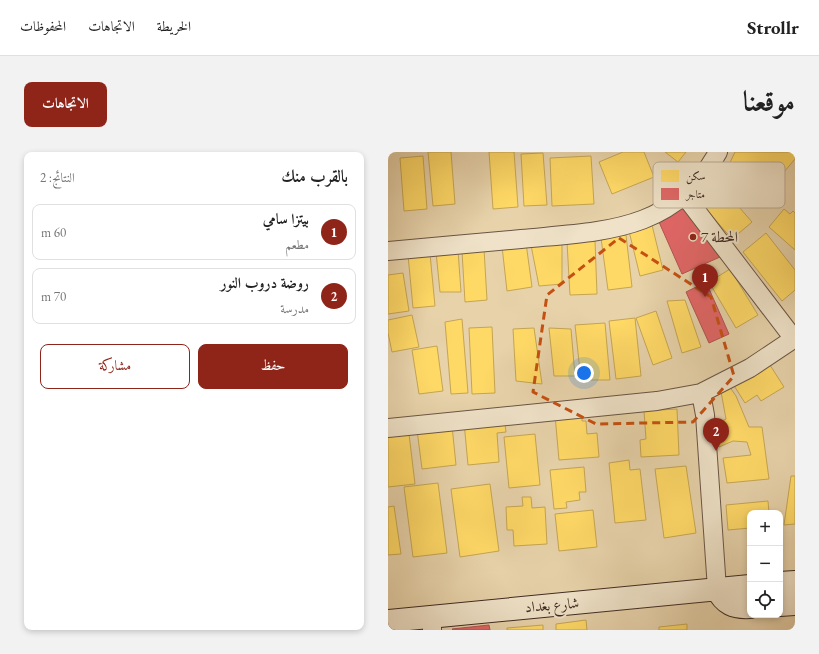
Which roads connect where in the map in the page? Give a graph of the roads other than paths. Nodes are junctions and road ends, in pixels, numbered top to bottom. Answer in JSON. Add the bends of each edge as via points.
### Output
{"nodes":[{"id":1,"x":718,"y":152,"type":"edge"},
{"id":2,"x":712,"y":162,"type":"edge"},
{"id":3,"x":668,"y":208,"type":"edge"},
{"id":4,"x":694,"y":208,"type":"edge"},
{"id":5,"x":388,"y":251,"type":"edge"},
{"id":6,"x":795,"y":338,"type":"edge"},
{"id":7,"x":701,"y":393,"type":"junction"},
{"id":8,"x":388,"y":428,"type":"edge"},
{"id":9,"x":795,"y":582,"type":"edge"},
{"id":10,"x":783,"y":584,"type":"edge"},
{"id":11,"x":747,"y":586,"type":"edge"},
{"id":12,"x":717,"y":590,"type":"junction"},
{"id":13,"x":795,"y":604,"type":"edge"},
{"id":14,"x":783,"y":605,"type":"edge"},
{"id":15,"x":747,"y":607,"type":"edge"},
{"id":16,"x":388,"y":621,"type":"edge"},
{"id":17,"x":432,"y":623,"type":"edge"}],
"edges":[{"from":1,"to":2,"type":"street"},
{"from":3,"to":5,"type":"street","via":[[637,223],[601,231]]},
{"from":4,"to":6,"type":"street"},
{"from":6,"to":7,"type":"street","via":[[750,368]]},
{"from":7,"to":8,"type":"street","via":[[657,401]]},
{"from":7,"to":12,"type":"street","via":[[705,415]]},
{"from":9,"to":10,"type":"main road"},
{"from":11,"to":12,"type":"main road","name":"شارع بغداد"},
{"from":12,"to":15,"type":"main road","via":[[726,603]]},
{"from":12,"to":17,"type":"main road","name":"شارع بغداد"},
{"from":13,"to":14,"type":"main road"},
{"from":16,"to":17,"type":"main road","name":"شارع بغداد"}]}
